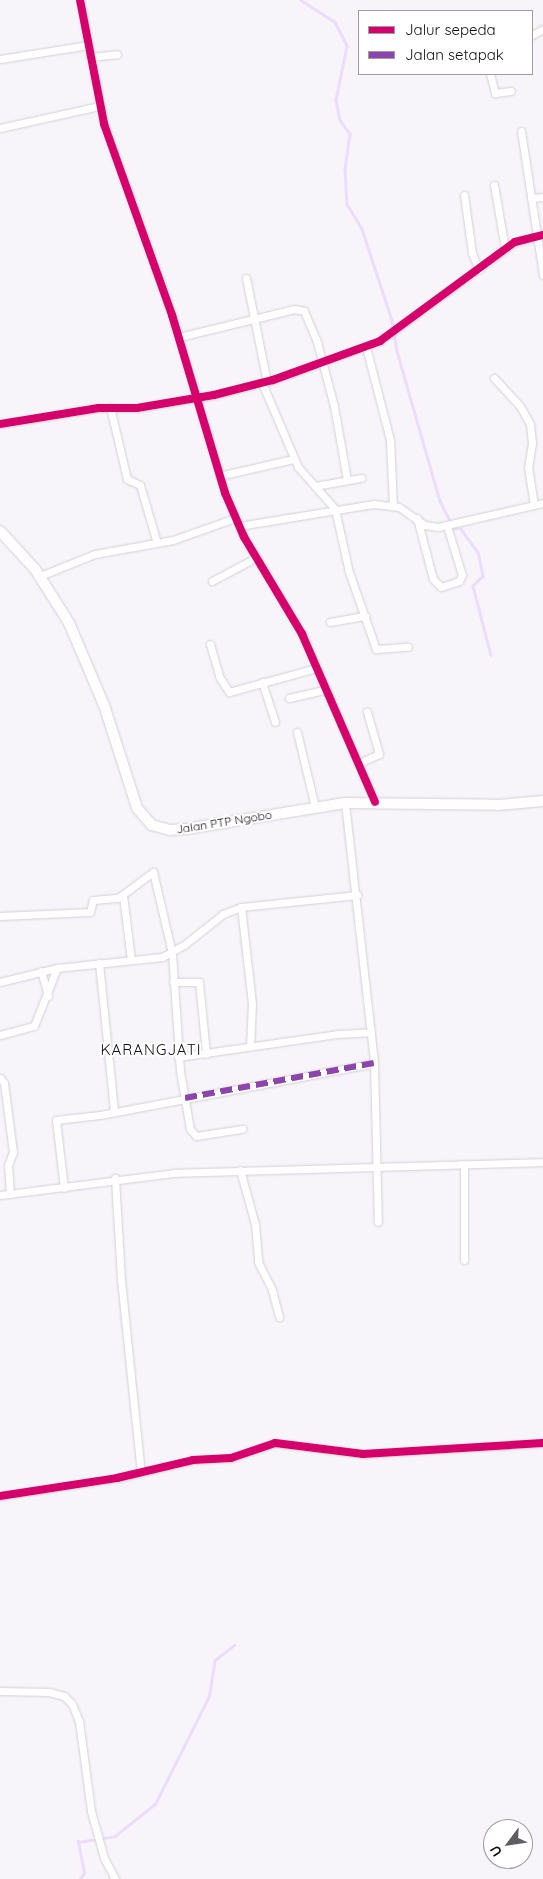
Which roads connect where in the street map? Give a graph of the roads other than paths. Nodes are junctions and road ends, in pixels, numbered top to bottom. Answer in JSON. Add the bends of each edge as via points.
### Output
{"nodes":[{"id":1,"x":80,"y":0,"type":"edge"},
{"id":2,"x":88,"y":45,"type":"junction"},
{"id":3,"x":117,"y":54,"type":"dead end"},
{"id":4,"x":90,"y":57,"type":"junction"},
{"id":5,"x":0,"y":59,"type":"edge"},
{"id":6,"x":490,"y":75,"type":"edge"},
{"id":7,"x":511,"y":91,"type":"dead end"},
{"id":8,"x":98,"y":106,"type":"junction"},
{"id":9,"x":0,"y":128,"type":"edge"},
{"id":10,"x":521,"y":131,"type":"dead end"},
{"id":11,"x":494,"y":185,"type":"dead end"},
{"id":12,"x":464,"y":195,"type":"dead end"},
{"id":13,"x":543,"y":197,"type":"edge"},
{"id":14,"x":531,"y":198,"type":"junction"},
{"id":15,"x":540,"y":235,"type":"edge"},
{"id":16,"x":505,"y":249,"type":"junction"},
{"id":17,"x":479,"y":270,"type":"junction"},
{"id":18,"x":543,"y":276,"type":"edge"},
{"id":19,"x":246,"y":278,"type":"dead end"},
{"id":20,"x":255,"y":319,"type":"junction"},
{"id":21,"x":179,"y":337,"type":"junction"},
{"id":22,"x":366,"y":347,"type":"junction"},
{"id":23,"x":322,"y":360,"type":"junction"},
{"id":24,"x":494,"y":378,"type":"dead end"},
{"id":25,"x":265,"y":383,"type":"junction"},
{"id":26,"x":197,"y":397,"type":"junction"},
{"id":27,"x":110,"y":407,"type":"junction"},
{"id":28,"x":0,"y":424,"type":"edge"},
{"id":29,"x":294,"y":458,"type":"junction"},
{"id":30,"x":219,"y":476,"type":"junction"},
{"id":31,"x":361,"y":478,"type":"dead end"},
{"id":32,"x":347,"y":480,"type":"junction"},
{"id":33,"x":315,"y":486,"type":"junction"},
{"id":34,"x":543,"y":503,"type":"edge"},
{"id":35,"x":393,"y":505,"type":"junction"},
{"id":36,"x":534,"y":505,"type":"junction"},
{"id":37,"x":335,"y":509,"type":"junction"},
{"id":38,"x":235,"y":518,"type":"junction"},
{"id":39,"x":417,"y":518,"type":"junction"},
{"id":40,"x":448,"y":525,"type":"junction"},
{"id":41,"x":238,"y":526,"type":"junction"},
{"id":42,"x":0,"y":530,"type":"edge"},
{"id":43,"x":157,"y":544,"type":"junction"},
{"id":44,"x":257,"y":556,"type":"junction"},
{"id":45,"x":40,"y":576,"type":"junction"},
{"id":46,"x":212,"y":581,"type":"dead end"},
{"id":47,"x":365,"y":616,"type":"junction"},
{"id":48,"x":330,"y":622,"type":"dead end"},
{"id":49,"x":210,"y":644,"type":"dead end"},
{"id":50,"x":408,"y":647,"type":"dead end"},
{"id":51,"x":318,"y":668,"type":"junction"},
{"id":52,"x":262,"y":682,"type":"junction"},
{"id":53,"x":327,"y":689,"type":"junction"},
{"id":54,"x":289,"y":698,"type":"dead end"},
{"id":55,"x":367,"y":712,"type":"dead end"},
{"id":56,"x":274,"y":722,"type":"dead end"},
{"id":57,"x":297,"y":732,"type":"dead end"},
{"id":58,"x":359,"y":763,"type":"junction"},
{"id":59,"x":543,"y":801,"type":"edge"},
{"id":60,"x":375,"y":802,"type":"junction"},
{"id":61,"x":345,"y":803,"type":"junction"},
{"id":62,"x":315,"y":807,"type":"junction"},
{"id":63,"x":124,"y":895,"type":"junction"},
{"id":64,"x":357,"y":895,"type":"junction"},
{"id":65,"x":241,"y":907,"type":"junction"},
{"id":66,"x":0,"y":916,"type":"edge"},
{"id":67,"x":172,"y":954,"type":"junction"},
{"id":68,"x":131,"y":960,"type":"junction"},
{"id":69,"x":99,"y":963,"type":"junction"},
{"id":70,"x":57,"y":968,"type":"junction"},
{"id":71,"x":41,"y":971,"type":"junction"},
{"id":72,"x":0,"y":982,"type":"edge"},
{"id":73,"x":173,"y":982,"type":"junction"},
{"id":74,"x":48,"y":996,"type":"junction"},
{"id":75,"x":371,"y":1032,"type":"junction"},
{"id":76,"x":0,"y":1035,"type":"edge"},
{"id":77,"x":250,"y":1046,"type":"junction"},
{"id":78,"x":206,"y":1054,"type":"junction"},
{"id":79,"x":178,"y":1057,"type":"junction"},
{"id":80,"x":374,"y":1062,"type":"junction"},
{"id":81,"x":0,"y":1078,"type":"edge"},
{"id":82,"x":184,"y":1098,"type":"junction"},
{"id":83,"x":114,"y":1111,"type":"junction"},
{"id":84,"x":242,"y":1129,"type":"dead end"},
{"id":85,"x":543,"y":1162,"type":"edge"},
{"id":86,"x":464,"y":1164,"type":"junction"},
{"id":87,"x":378,"y":1165,"type":"junction"},
{"id":88,"x":240,"y":1170,"type":"junction"},
{"id":89,"x":115,"y":1178,"type":"junction"},
{"id":90,"x":64,"y":1188,"type":"junction"},
{"id":91,"x":10,"y":1194,"type":"junction"},
{"id":92,"x":0,"y":1195,"type":"edge"},
{"id":93,"x":378,"y":1222,"type":"dead end"},
{"id":94,"x":464,"y":1260,"type":"dead end"},
{"id":95,"x":279,"y":1317,"type":"dead end"},
{"id":96,"x":543,"y":1443,"type":"edge"},
{"id":97,"x":141,"y":1473,"type":"junction"},
{"id":98,"x":0,"y":1496,"type":"edge"},
{"id":99,"x":0,"y":1691,"type":"edge"},
{"id":100,"x":115,"y":1879,"type":"edge"}],
"edges":[{"from":1,"to":2,"type":"street"},
{"from":2,"to":4,"type":"street"},
{"from":2,"to":5,"type":"street"},
{"from":3,"to":4,"type":"street"},
{"from":4,"to":8,"type":"street"},
{"from":6,"to":7,"type":"street","via":[[495,93]]},
{"from":8,"to":9,"type":"street"},
{"from":8,"to":21,"type":"street"},
{"from":10,"to":14,"type":"street"},
{"from":11,"to":16,"type":"street"},
{"from":12,"to":17,"type":"street","via":[[472,253]]},
{"from":13,"to":14,"type":"street"},
{"from":14,"to":15,"type":"street"},
{"from":15,"to":16,"type":"street"},
{"from":15,"to":18,"type":"street"},
{"from":16,"to":17,"type":"street"},
{"from":17,"to":22,"type":"street","via":[[397,331]]},
{"from":19,"to":20,"type":"street"},
{"from":20,"to":21,"type":"street"},
{"from":20,"to":23,"type":"street","via":[[302,309]]},
{"from":20,"to":25,"type":"street"},
{"from":21,"to":26,"type":"street"},
{"from":22,"to":23,"type":"street"},
{"from":22,"to":35,"type":"street","via":[[390,440]]},
{"from":23,"to":25,"type":"street"},
{"from":23,"to":32,"type":"street","via":[[345,457]]},
{"from":24,"to":36,"type":"street","via":[[520,406],[530,424],[532,443],[528,467]]},
{"from":25,"to":26,"type":"street"},
{"from":25,"to":29,"type":"street"},
{"from":26,"to":27,"type":"street","via":[[137,408]]},
{"from":26,"to":30,"type":"street"},
{"from":27,"to":28,"type":"street"},
{"from":27,"to":43,"type":"street","via":[[127,479],[140,485]]},
{"from":29,"to":30,"type":"street"},
{"from":29,"to":33,"type":"street"},
{"from":30,"to":38,"type":"street"},
{"from":31,"to":32,"type":"street"},
{"from":32,"to":33,"type":"street"},
{"from":33,"to":37,"type":"street"},
{"from":34,"to":36,"type":"street"},
{"from":35,"to":37,"type":"street","via":[[366,504]]},
{"from":35,"to":39,"type":"street"},
{"from":36,"to":40,"type":"street"},
{"from":37,"to":41,"type":"street"},
{"from":37,"to":47,"type":"street","via":[[349,572]]},
{"from":38,"to":41,"type":"street"},
{"from":38,"to":43,"type":"street"},
{"from":39,"to":40,"type":"street","via":[[428,526]]},
{"from":39,"to":40,"type":"street","via":[[433,579],[441,587],[456,582],[462,575]]},
{"from":41,"to":44,"type":"street"},
{"from":42,"to":45,"type":"main road","name":"Jalan PTP Ngobo"},
{"from":43,"to":45,"type":"street","via":[[109,550]]},
{"from":44,"to":46,"type":"street"},
{"from":44,"to":51,"type":"street","via":[[286,602]]},
{"from":45,"to":62,"type":"main road","name":"Jalan PTP Ngobo","via":[[81,648],[104,705],[135,802],[148,823],[163,829],[186,829]]},
{"from":47,"to":48,"type":"street"},
{"from":47,"to":50,"type":"street","via":[[376,649]]},
{"from":49,"to":52,"type":"street","via":[[224,689],[234,691]]},
{"from":51,"to":52,"type":"street"},
{"from":51,"to":53,"type":"street"},
{"from":52,"to":56,"type":"street"},
{"from":53,"to":54,"type":"street"},
{"from":53,"to":58,"type":"street"},
{"from":55,"to":58,"type":"street","via":[[378,754]]},
{"from":57,"to":62,"type":"street"},
{"from":58,"to":60,"type":"street"},
{"from":59,"to":60,"type":"main road","name":"Jalan PTP Ngobo","via":[[498,805]]},
{"from":60,"to":61,"type":"main road","name":"Jalan PTP Ngobo"},
{"from":61,"to":62,"type":"main road","name":"Jalan PTP Ngobo"},
{"from":61,"to":64,"type":"street"},
{"from":63,"to":66,"type":"street","via":[[111,900],[93,900],[92,909],[86,913]]},
{"from":63,"to":67,"type":"street","via":[[153,872]]},
{"from":63,"to":68,"type":"street"},
{"from":64,"to":65,"type":"street"},
{"from":64,"to":75,"type":"street"},
{"from":65,"to":67,"type":"street","via":[[223,914]]},
{"from":65,"to":77,"type":"street","via":[[252,1004]]},
{"from":67,"to":68,"type":"street"},
{"from":67,"to":73,"type":"street"},
{"from":68,"to":69,"type":"street"},
{"from":69,"to":70,"type":"street"},
{"from":69,"to":83,"type":"street"},
{"from":70,"to":71,"type":"street"},
{"from":70,"to":74,"type":"street"},
{"from":71,"to":72,"type":"street"},
{"from":71,"to":74,"type":"street"},
{"from":73,"to":78,"type":"street","via":[[199,982]]},
{"from":73,"to":79,"type":"street"},
{"from":74,"to":76,"type":"street","via":[[34,1026]]},
{"from":75,"to":77,"type":"street"},
{"from":75,"to":80,"type":"street"},
{"from":77,"to":78,"type":"street"},
{"from":78,"to":79,"type":"street"},
{"from":79,"to":82,"type":"street"},
{"from":80,"to":82,"type":"street"},
{"from":80,"to":87,"type":"street"},
{"from":81,"to":91,"type":"street","via":[[4,1083],[13,1152],[8,1164]]},
{"from":82,"to":83,"type":"street"},
{"from":82,"to":84,"type":"street","via":[[189,1123],[196,1136]]},
{"from":83,"to":90,"type":"street","via":[[56,1120]]},
{"from":85,"to":86,"type":"street"},
{"from":86,"to":87,"type":"street"},
{"from":86,"to":94,"type":"street"},
{"from":87,"to":88,"type":"street"},
{"from":87,"to":93,"type":"street"},
{"from":88,"to":89,"type":"street"},
{"from":88,"to":95,"type":"street","via":[[254,1224],[258,1262],[272,1290]]},
{"from":89,"to":90,"type":"street"},
{"from":89,"to":97,"type":"street","via":[[121,1280]]},
{"from":90,"to":91,"type":"street"},
{"from":91,"to":92,"type":"street"},
{"from":96,"to":97,"type":"street","via":[[364,1454],[275,1443],[231,1458],[192,1460]]},
{"from":97,"to":98,"type":"street"},
{"from":99,"to":100,"type":"street","via":[[48,1692],[64,1696],[72,1704],[82,1740],[91,1811],[104,1858]]}]}
